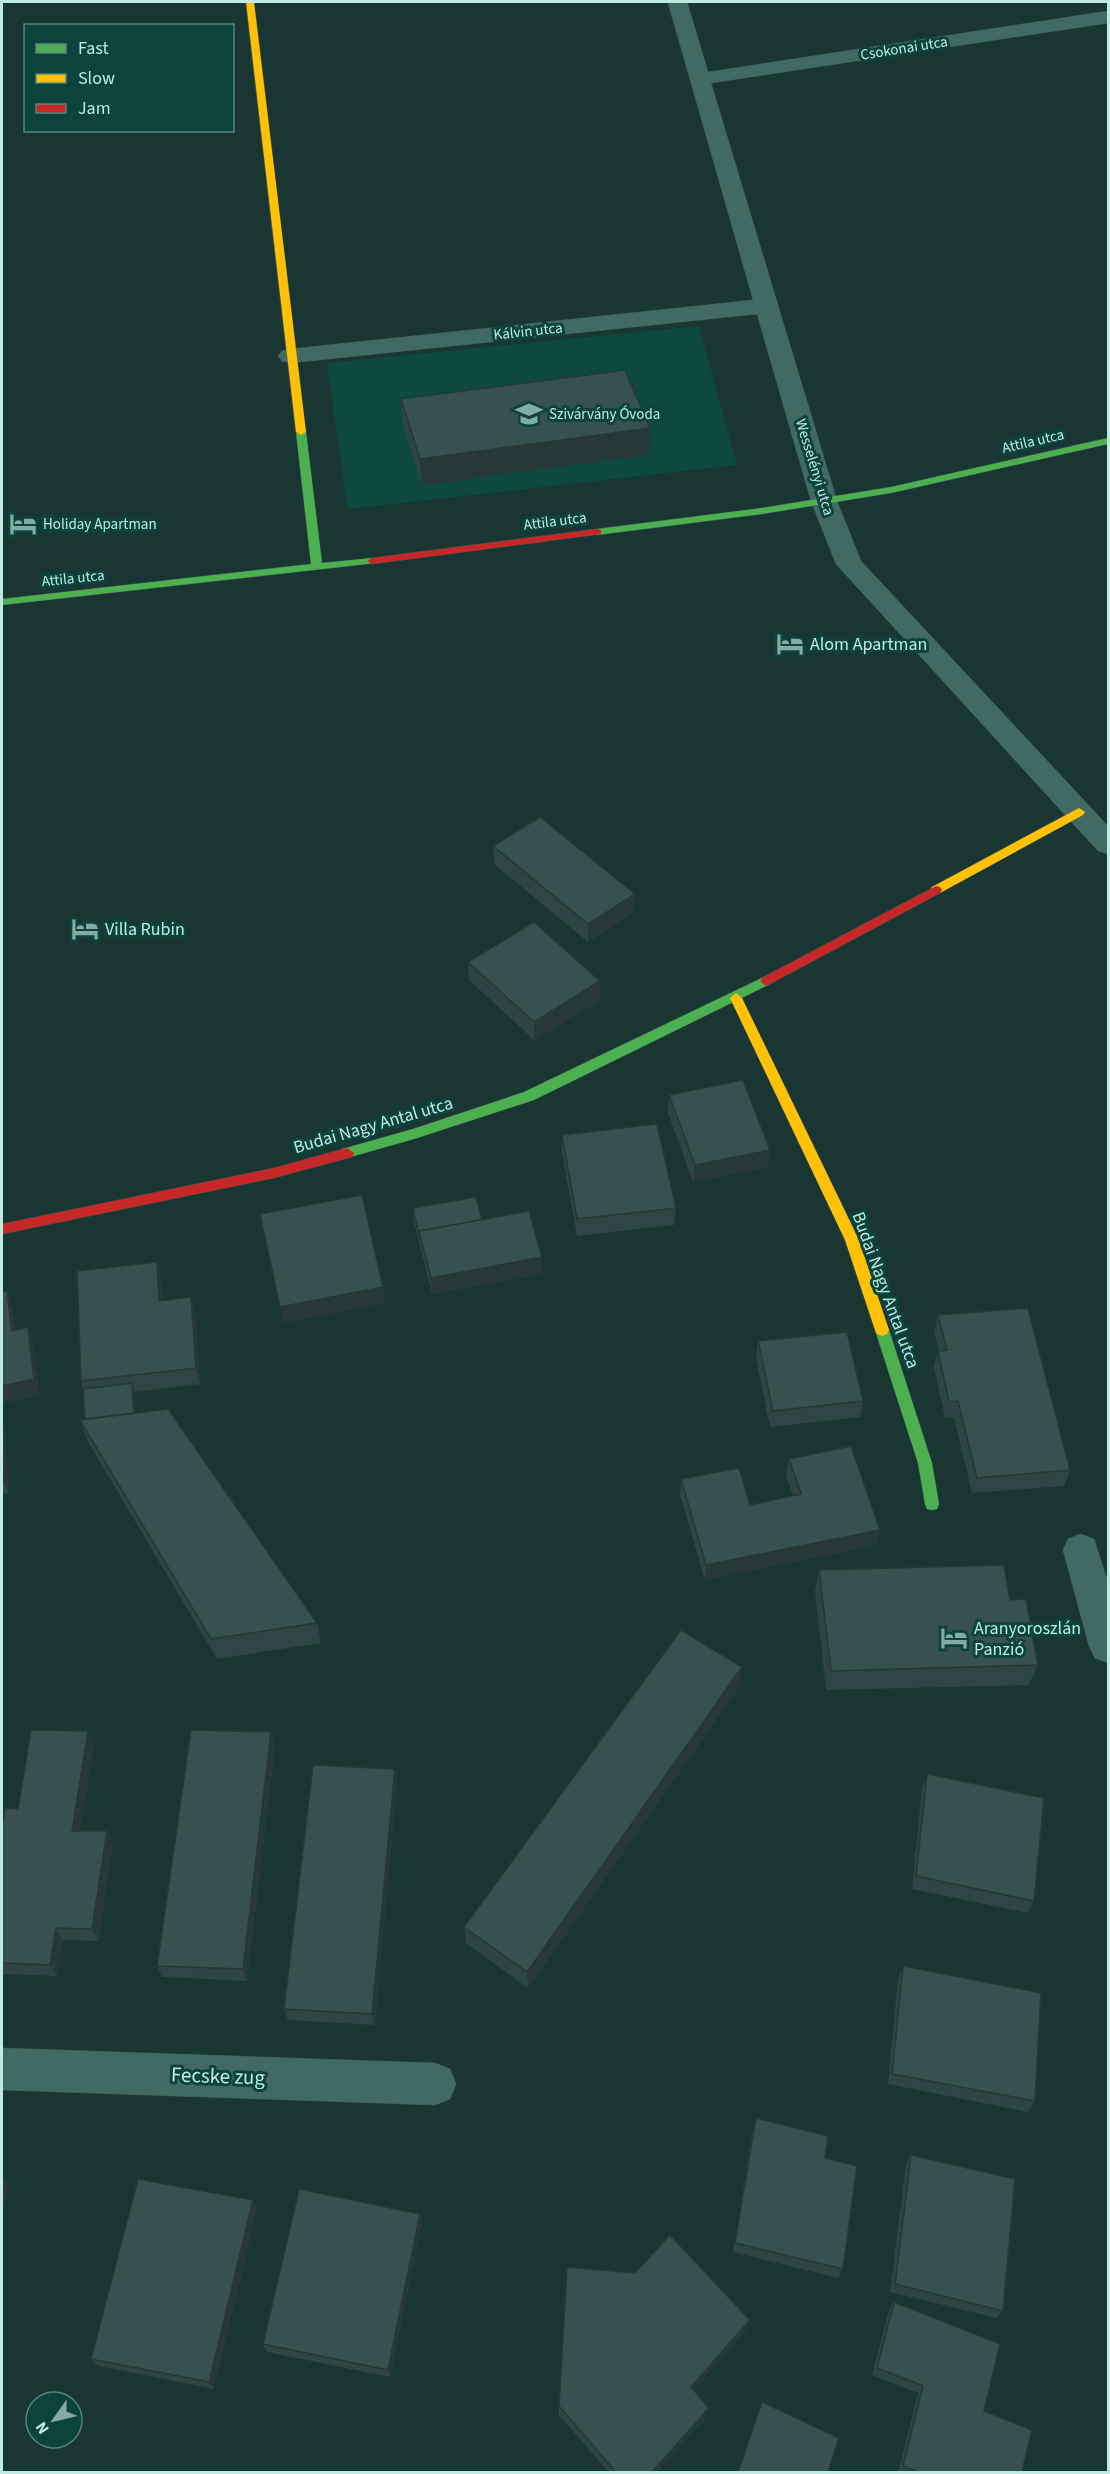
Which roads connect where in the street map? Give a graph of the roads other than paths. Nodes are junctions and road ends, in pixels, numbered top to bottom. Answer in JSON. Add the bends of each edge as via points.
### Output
{"nodes":[{"id":1,"x":250,"y":2,"type":"edge"},
{"id":2,"x":677,"y":2,"type":"edge"},
{"id":3,"x":1108,"y":17,"type":"edge"},
{"id":4,"x":699,"y":79,"type":"junction"},
{"id":5,"x":766,"y":306,"type":"junction"},
{"id":6,"x":290,"y":356,"type":"junction"},
{"id":7,"x":1108,"y":441,"type":"edge"},
{"id":8,"x":824,"y":501,"type":"junction"},
{"id":9,"x":317,"y":568,"type":"junction"},
{"id":10,"x":2,"y":602,"type":"edge"},
{"id":11,"x":1078,"y":812,"type":"junction"},
{"id":12,"x":1108,"y":844,"type":"edge"},
{"id":13,"x":736,"y":998,"type":"junction"},
{"id":14,"x":2,"y":1229,"type":"edge"},
{"id":15,"x":932,"y":1504,"type":"dead end"},
{"id":16,"x":1081,"y":1550,"type":"dead end"},
{"id":17,"x":1108,"y":1646,"type":"edge"},
{"id":18,"x":2,"y":2069,"type":"edge"},
{"id":19,"x":435,"y":2084,"type":"dead end"}],
"edges":[{"from":1,"to":6,"type":"street"},
{"from":2,"to":4,"type":"street","name":"Wesselényi utca"},
{"from":3,"to":4,"type":"street","name":"Csokonai utca"},
{"from":4,"to":5,"type":"street","name":"Wesselényi utca"},
{"from":5,"to":6,"type":"street","name":"Kálvin utca"},
{"from":5,"to":8,"type":"street","name":"Wesselényi utca"},
{"from":6,"to":9,"type":"street"},
{"from":7,"to":8,"type":"street","name":"Attila utca","via":[[891,490]]},
{"from":8,"to":9,"type":"street","name":"Attila utca"},
{"from":8,"to":11,"type":"street","name":"Wesselényi utca","via":[[849,564]]},
{"from":9,"to":10,"type":"street","name":"Attila utca"},
{"from":11,"to":12,"type":"street","name":"Wesselényi utca"},
{"from":11,"to":13,"type":"street","name":"Budai Nagy Antal utca"},
{"from":13,"to":14,"type":"street","name":"Budai Nagy Antal utca","via":[[529,1096],[414,1134],[274,1173]]},
{"from":13,"to":15,"type":"street","name":"Budai Nagy Antal utca","via":[[852,1240],[925,1463]]},
{"from":16,"to":17,"type":"street"},
{"from":18,"to":19,"type":"street","name":"Fecske zug"}]}
